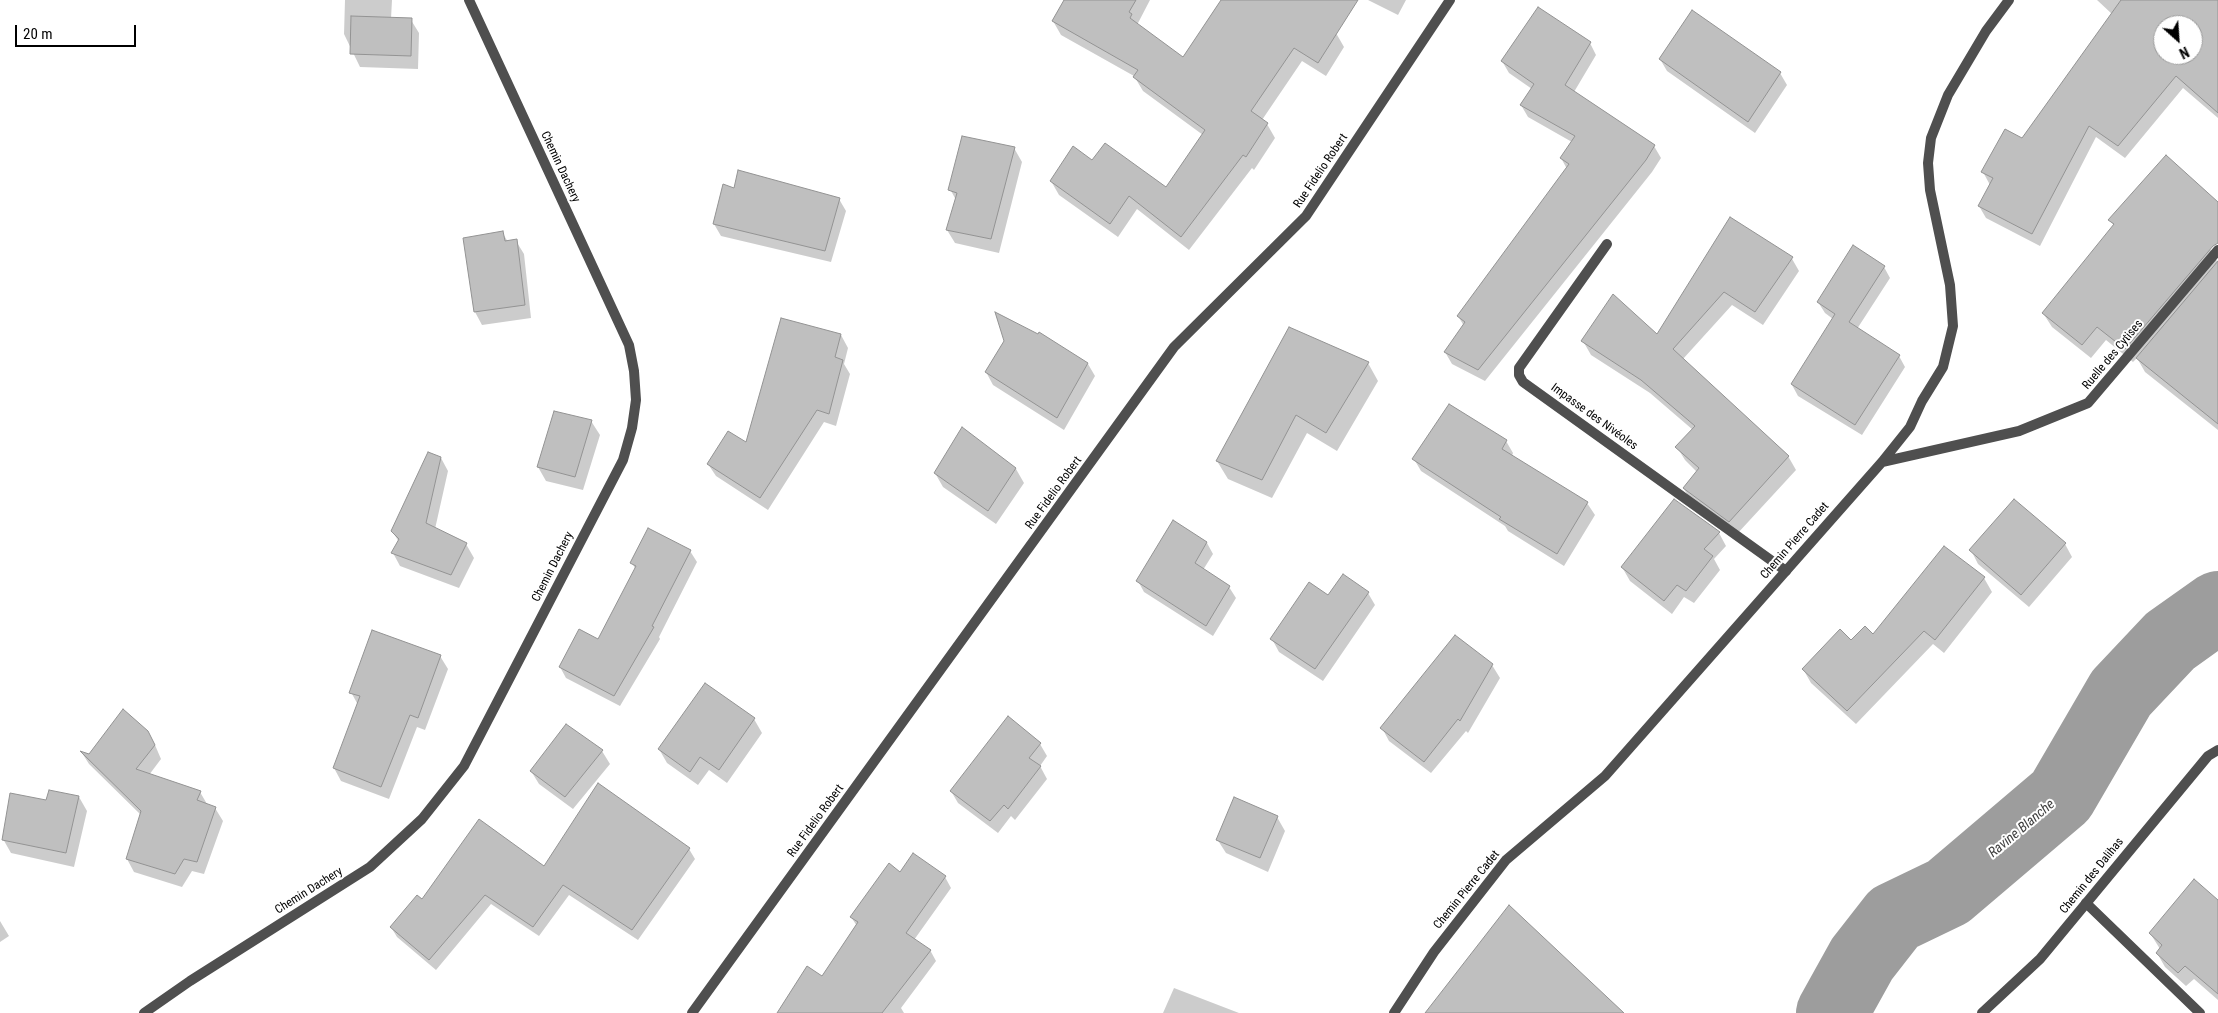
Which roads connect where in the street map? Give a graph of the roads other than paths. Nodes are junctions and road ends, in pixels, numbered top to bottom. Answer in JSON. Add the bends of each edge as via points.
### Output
{"nodes":[{"id":1,"x":469,"y":0,"type":"edge"},
{"id":2,"x":1450,"y":0,"type":"edge"},
{"id":3,"x":2009,"y":0,"type":"edge"},
{"id":4,"x":1606,"y":244,"type":"dead end"},
{"id":5,"x":2218,"y":250,"type":"edge"},
{"id":6,"x":1882,"y":462,"type":"junction"},
{"id":7,"x":1786,"y":571,"type":"junction"},
{"id":8,"x":2218,"y":750,"type":"edge"},
{"id":9,"x":2086,"y":903,"type":"junction"},
{"id":10,"x":144,"y":1013,"type":"edge"},
{"id":11,"x":692,"y":1013,"type":"edge"},
{"id":12,"x":1394,"y":1013,"type":"edge"},
{"id":13,"x":1982,"y":1013,"type":"edge"},
{"id":14,"x":2200,"y":1013,"type":"edge"}],
"edges":[{"from":1,"to":10,"type":"street","name":"Chemin Dachery","via":[[629,344],[636,400],[623,460],[464,766],[422,819],[370,867]]},
{"from":2,"to":11,"type":"street","name":"Rue Fidelio Robert","via":[[1306,216],[1174,347]]},
{"from":3,"to":6,"type":"street","name":"Chemin Pierre Cadet","via":[[1986,31],[1948,95],[1931,138],[1930,190],[1950,286],[1952,326],[1943,367],[1910,427]]},
{"from":4,"to":7,"type":"street","name":"Impasse des Nivéoles","via":[[1519,368],[1522,382]]},
{"from":5,"to":6,"type":"street","name":"Ruelle des Cytises","via":[[2088,403],[2019,432]]},
{"from":6,"to":7,"type":"street","name":"Chemin Pierre Cadet"},
{"from":7,"to":12,"type":"street","name":"Chemin Pierre Cadet","via":[[1605,776],[1506,860],[1434,952]]},
{"from":8,"to":9,"type":"street","name":"Chemin des Dalihas","via":[[2202,764]]},
{"from":9,"to":13,"type":"street","name":"Chemin des Dalihas","via":[[2040,959]]},
{"from":9,"to":14,"type":"street"}]}
